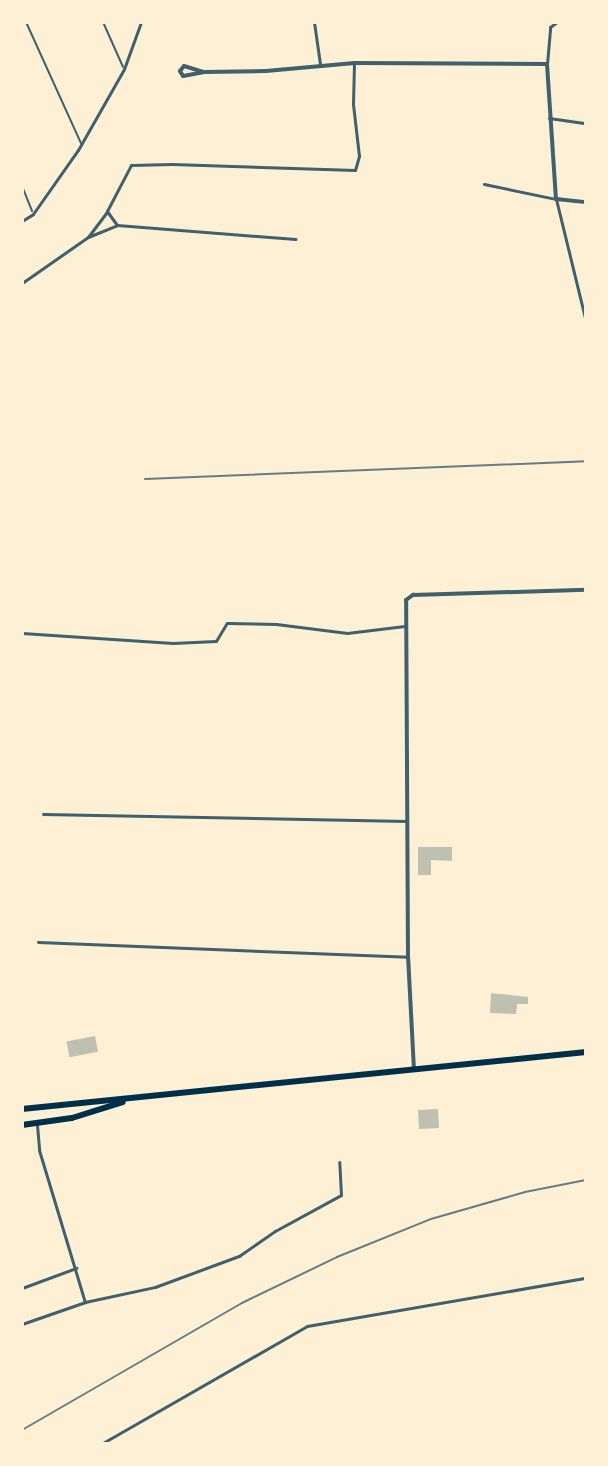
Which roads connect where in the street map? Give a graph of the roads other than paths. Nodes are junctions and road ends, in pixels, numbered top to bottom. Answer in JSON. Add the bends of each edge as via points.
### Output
{"nodes":[{"id":1,"x":26,"y":22,"type":"edge"},
{"id":2,"x":103,"y":22,"type":"edge"},
{"id":3,"x":141,"y":22,"type":"edge"},
{"id":4,"x":314,"y":22,"type":"edge"},
{"id":5,"x":557,"y":22,"type":"edge"},
{"id":6,"x":355,"y":63,"type":"junction"},
{"id":7,"x":320,"y":64,"type":"junction"},
{"id":8,"x":547,"y":64,"type":"junction"},
{"id":9,"x":124,"y":69,"type":"junction"},
{"id":10,"x":204,"y":72,"type":"junction"},
{"id":11,"x":549,"y":118,"type":"junction"},
{"id":12,"x":586,"y":123,"type":"edge"},
{"id":13,"x":81,"y":145,"type":"junction"},
{"id":14,"x":484,"y":184,"type":"dead end"},
{"id":15,"x":22,"y":186,"type":"edge"},
{"id":16,"x":556,"y":199,"type":"junction"},
{"id":17,"x":586,"y":202,"type":"edge"},
{"id":18,"x":107,"y":211,"type":"junction"},
{"id":19,"x":33,"y":214,"type":"junction"},
{"id":20,"x":22,"y":221,"type":"edge"},
{"id":21,"x":117,"y":225,"type":"junction"},
{"id":22,"x":88,"y":237,"type":"junction"},
{"id":23,"x":295,"y":239,"type":"dead end"},
{"id":24,"x":22,"y":283,"type":"edge"},
{"id":25,"x":586,"y":322,"type":"edge"},
{"id":26,"x":586,"y":590,"type":"edge"},
{"id":27,"x":405,"y":626,"type":"junction"},
{"id":28,"x":22,"y":633,"type":"edge"},
{"id":29,"x":43,"y":814,"type":"dead end"},
{"id":30,"x":407,"y":821,"type":"junction"},
{"id":31,"x":38,"y":942,"type":"dead end"},
{"id":32,"x":408,"y":957,"type":"junction"},
{"id":33,"x":586,"y":1052,"type":"edge"},
{"id":34,"x":414,"y":1070,"type":"junction"},
{"id":35,"x":130,"y":1099,"type":"junction"},
{"id":36,"x":22,"y":1109,"type":"edge"},
{"id":37,"x":37,"y":1123,"type":"junction"},
{"id":38,"x":22,"y":1125,"type":"edge"},
{"id":39,"x":339,"y":1162,"type":"dead end"},
{"id":40,"x":76,"y":1268,"type":"junction"},
{"id":41,"x":586,"y":1278,"type":"edge"},
{"id":42,"x":22,"y":1288,"type":"edge"},
{"id":43,"x":85,"y":1302,"type":"junction"},
{"id":44,"x":22,"y":1324,"type":"edge"},
{"id":45,"x":101,"y":1444,"type":"edge"}],
"edges":[{"from":1,"to":13,"type":"lane"},
{"from":2,"to":9,"type":"lane"},
{"from":3,"to":9,"type":"street"},
{"from":4,"to":7,"type":"street"},
{"from":5,"to":8,"type":"street","via":[[550,27]]},
{"from":6,"to":7,"type":"street"},
{"from":6,"to":8,"type":"street"},
{"from":6,"to":18,"type":"street","via":[[355,170],[131,165]]},
{"from":7,"to":10,"type":"street"},
{"from":8,"to":11,"type":"street"},
{"from":9,"to":13,"type":"street"},
{"from":10,"to":10,"type":"street","via":[[183,76],[180,71],[193,66]]},
{"from":11,"to":12,"type":"street"},
{"from":11,"to":16,"type":"street"},
{"from":13,"to":19,"type":"street"},
{"from":14,"to":16,"type":"street"},
{"from":15,"to":19,"type":"lane"},
{"from":16,"to":17,"type":"street"},
{"from":16,"to":25,"type":"street"},
{"from":18,"to":21,"type":"street"},
{"from":18,"to":22,"type":"street"},
{"from":19,"to":20,"type":"street"},
{"from":21,"to":22,"type":"street"},
{"from":21,"to":23,"type":"street"},
{"from":22,"to":24,"type":"street"},
{"from":26,"to":27,"type":"street","via":[[413,595],[406,600]]},
{"from":27,"to":28,"type":"street","via":[[347,633],[227,623],[216,641],[173,643]]},
{"from":27,"to":30,"type":"street"},
{"from":29,"to":30,"type":"street"},
{"from":30,"to":32,"type":"street"},
{"from":31,"to":32,"type":"street"},
{"from":32,"to":34,"type":"street"},
{"from":33,"to":34,"type":"highway"},
{"from":34,"to":35,"type":"highway"},
{"from":35,"to":36,"type":"highway"},
{"from":35,"to":37,"type":"highway","via":[[100,1111]]},
{"from":37,"to":38,"type":"highway"},
{"from":37,"to":40,"type":"street","via":[[39,1150]]},
{"from":39,"to":43,"type":"street","via":[[341,1195],[239,1256],[155,1287]]},
{"from":40,"to":42,"type":"street"},
{"from":40,"to":43,"type":"street"},
{"from":41,"to":45,"type":"street","via":[[307,1326]]},
{"from":43,"to":44,"type":"street"}]}
